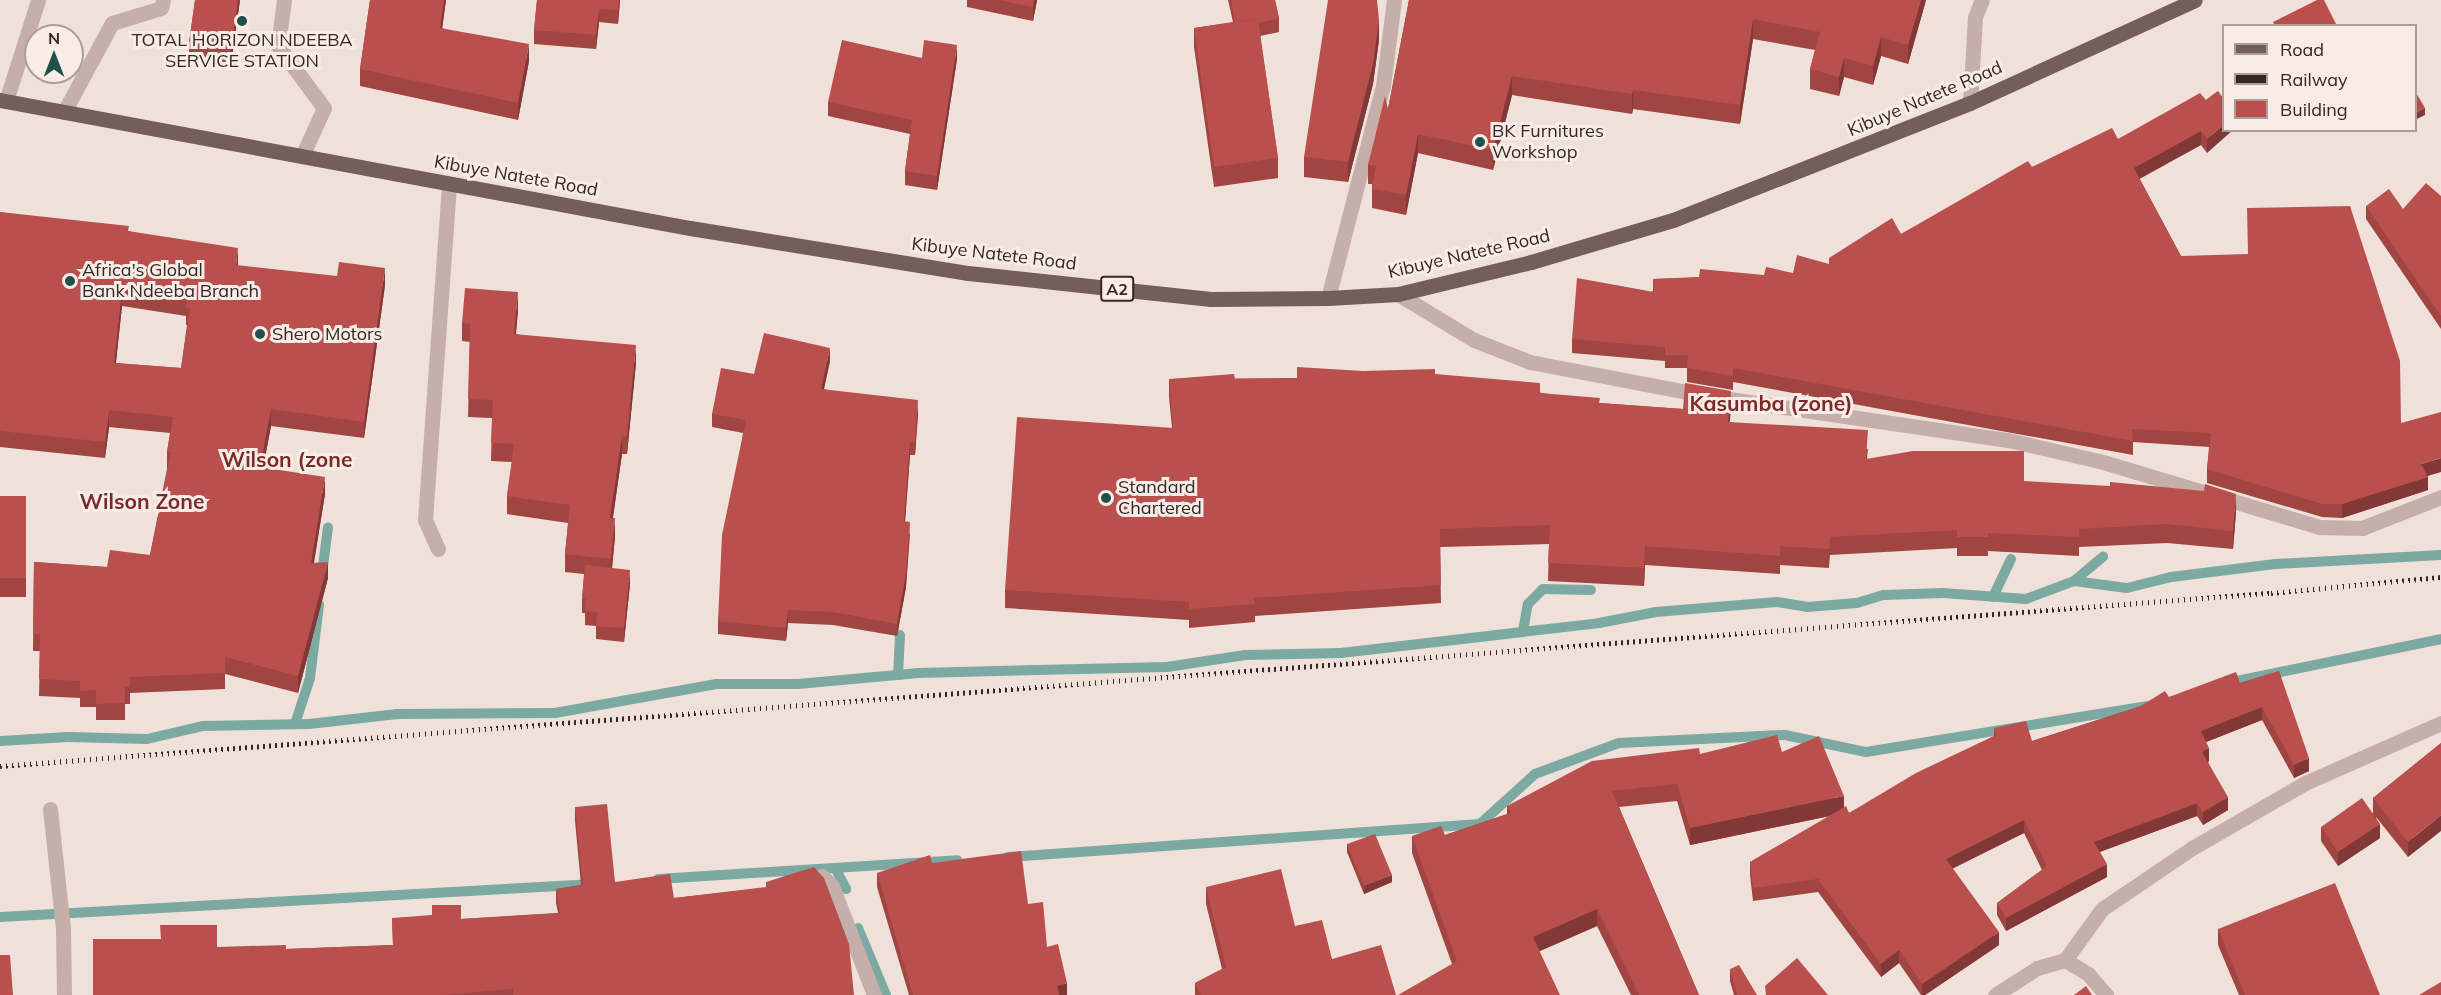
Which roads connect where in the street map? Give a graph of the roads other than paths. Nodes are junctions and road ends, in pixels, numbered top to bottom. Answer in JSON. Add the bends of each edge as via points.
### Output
{"nodes":[{"id":1,"x":38,"y":0,"type":"edge"},
{"id":2,"x":163,"y":0,"type":"edge"},
{"id":3,"x":284,"y":0,"type":"edge"},
{"id":4,"x":1394,"y":0,"type":"edge"},
{"id":5,"x":1982,"y":0,"type":"edge"},
{"id":6,"x":2195,"y":0,"type":"edge"},
{"id":7,"x":3,"y":101,"type":"edge"},
{"id":8,"x":1970,"y":103,"type":"junction"},
{"id":9,"x":64,"y":112,"type":"junction"},
{"id":10,"x":302,"y":156,"type":"junction"},
{"id":11,"x":449,"y":183,"type":"junction"},
{"id":12,"x":1398,"y":294,"type":"junction"},
{"id":13,"x":1328,"y":298,"type":"junction"},
{"id":14,"x":2441,"y":497,"type":"edge"},
{"id":15,"x":438,"y":549,"type":"dead end"},
{"id":16,"x":2441,"y":723,"type":"edge"},
{"id":17,"x":50,"y":809,"type":"dead end"},
{"id":18,"x":822,"y":876,"type":"edge"},
{"id":19,"x":2065,"y":960,"type":"junction"},
{"id":20,"x":63,"y":995,"type":"edge"},
{"id":21,"x":874,"y":995,"type":"edge"},
{"id":22,"x":1995,"y":995,"type":"edge"},
{"id":23,"x":2106,"y":995,"type":"edge"}],
"edges":[{"from":1,"to":7,"type":"street"},
{"from":2,"to":9,"type":"street","via":[[161,8],[112,23]]},
{"from":3,"to":10,"type":"street","via":[[278,46],[324,108]]},
{"from":4,"to":13,"type":"street","via":[[1383,86]]},
{"from":5,"to":8,"type":"street","via":[[1975,17]]},
{"from":6,"to":8,"type":"main road","name":"Kibuye Natete Road","number":"A2"},
{"from":7,"to":9,"type":"main road","name":"Kibuye Natete Road","number":"A2"},
{"from":8,"to":12,"type":"main road","name":"Kibuye Natete Road","number":"A2","via":[[1673,220],[1531,262]]},
{"from":9,"to":10,"type":"main road","name":"Kibuye Natete Road","number":"A2"},
{"from":10,"to":11,"type":"main road","name":"Kibuye Natete Road","number":"A2"},
{"from":11,"to":13,"type":"main road","name":"Kibuye Natete Road","number":"A2","via":[[968,273],[1211,299]]},
{"from":11,"to":15,"type":"street","via":[[425,520]]},
{"from":12,"to":13,"type":"main road","name":"Kibuye Natete Road","number":"A2"},
{"from":12,"to":14,"type":"street","via":[[1474,340],[1530,362],[1709,396],[2008,440],[2103,462],[2320,527],[2362,528]]},
{"from":16,"to":19,"type":"street","via":[[2305,783],[2192,848],[2102,909]]},
{"from":17,"to":20,"type":"street","via":[[63,929]]},
{"from":18,"to":21,"type":"street","via":[[832,886]]},
{"from":19,"to":22,"type":"street","via":[[2037,968]]},
{"from":19,"to":23,"type":"street","via":[[2088,974]]}]}
